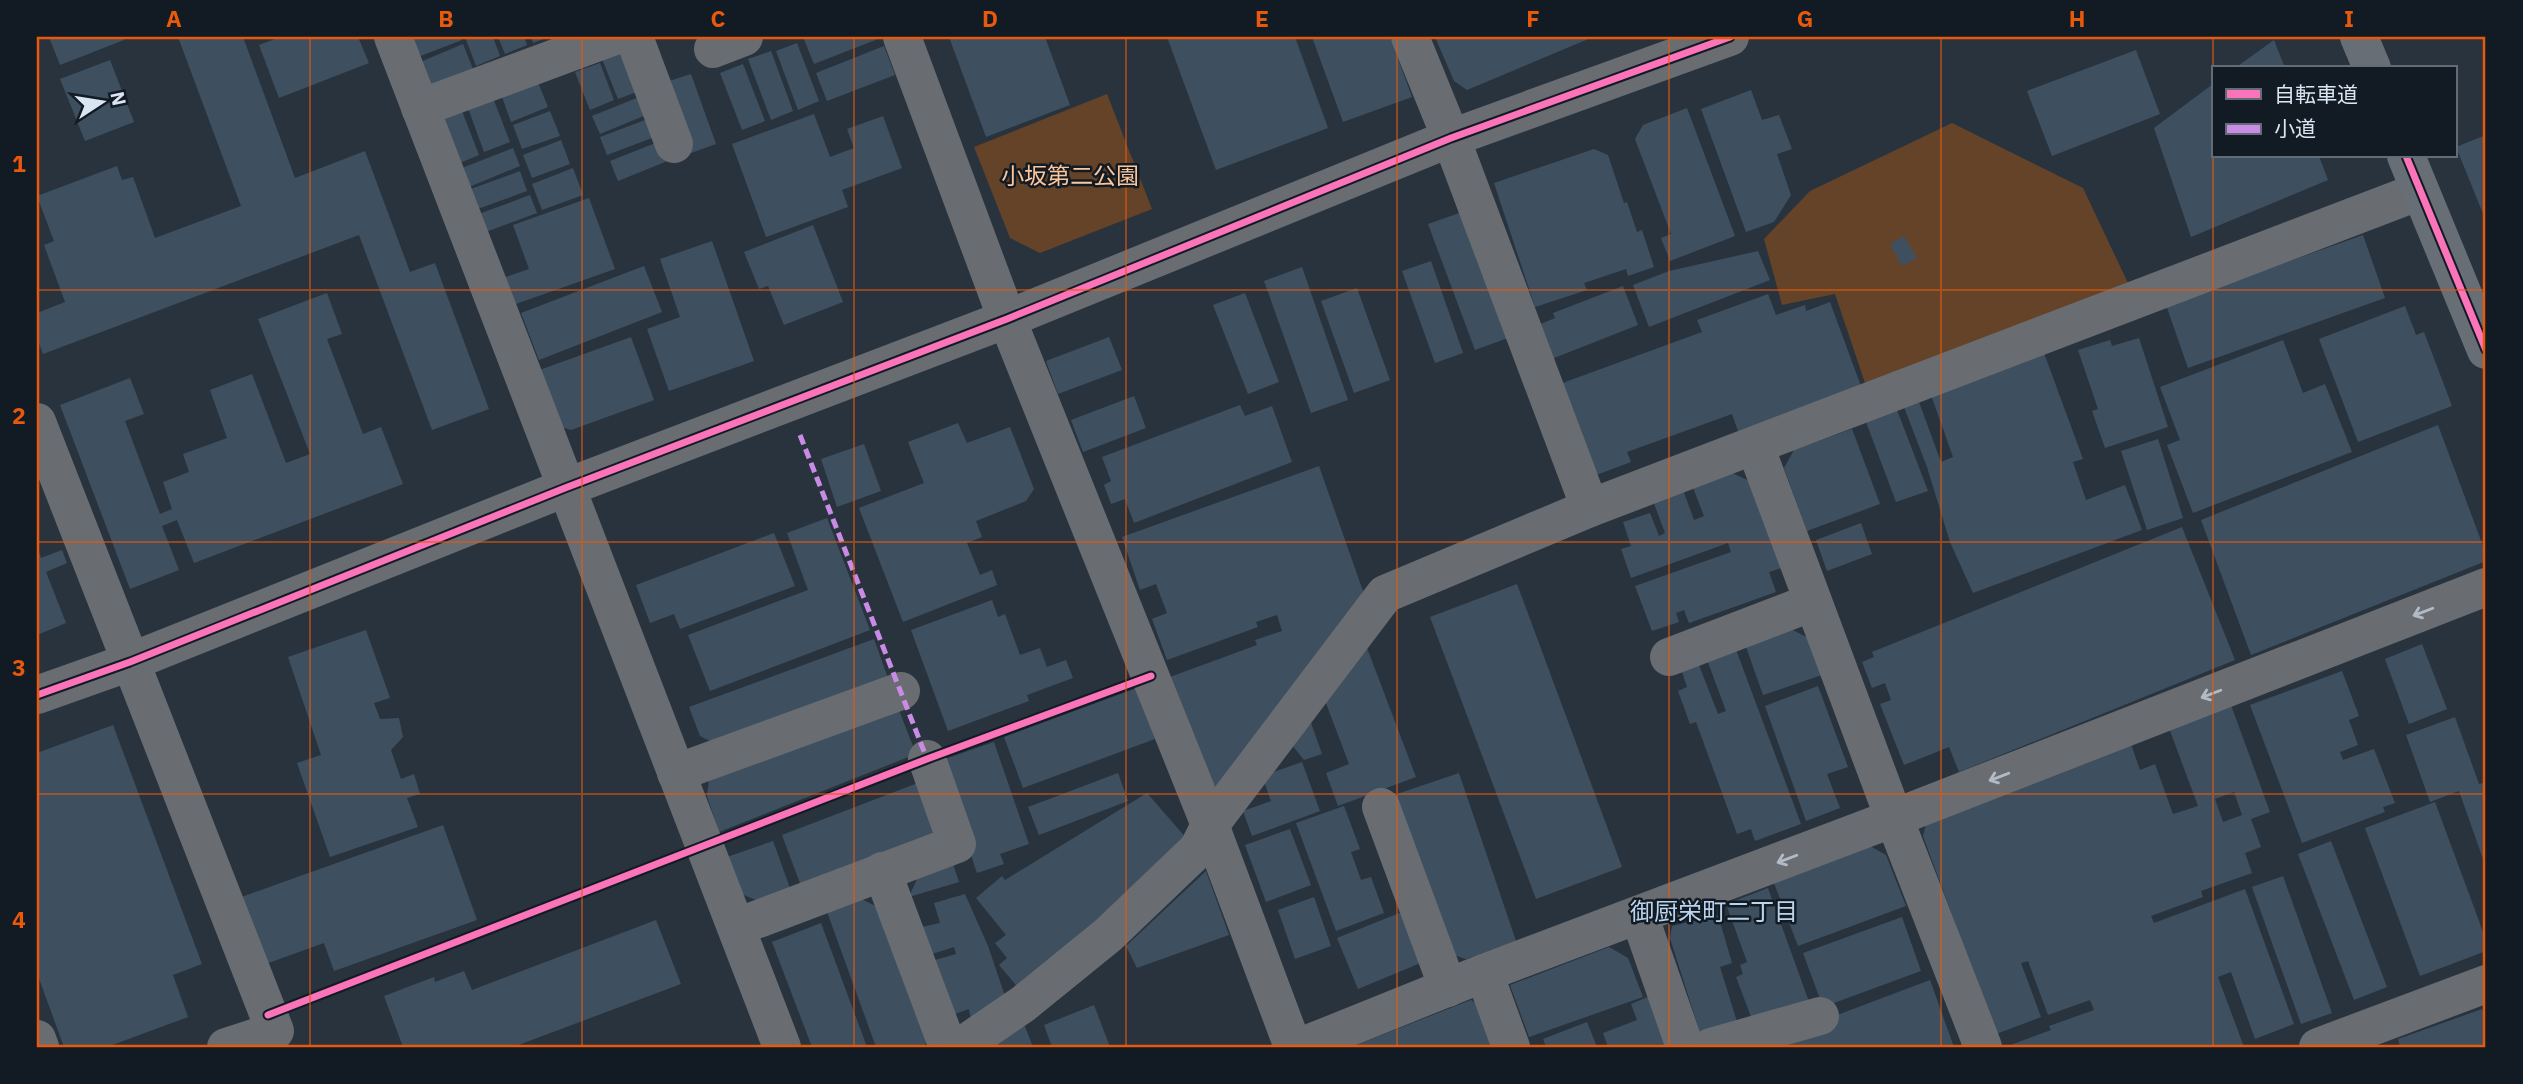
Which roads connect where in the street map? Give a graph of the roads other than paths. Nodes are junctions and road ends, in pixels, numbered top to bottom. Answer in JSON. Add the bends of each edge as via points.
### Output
{"nodes":[{"id":1,"x":393,"y":37,"type":"edge"},
{"id":2,"x":612,"y":37,"type":"edge"},
{"id":3,"x":634,"y":37,"type":"edge"},
{"id":4,"x":902,"y":37,"type":"edge"},
{"id":5,"x":1410,"y":37,"type":"edge"},
{"id":6,"x":1730,"y":37,"type":"edge"},
{"id":7,"x":2359,"y":37,"type":"edge"},
{"id":8,"x":2371,"y":66,"type":"edge"},
{"id":9,"x":420,"y":108,"type":"junction"},
{"id":10,"x":1451,"y":138,"type":"junction"},
{"id":11,"x":674,"y":144,"type":"dead end"},
{"id":12,"x":2407,"y":158,"type":"edge"},
{"id":13,"x":2420,"y":191,"type":"junction"},
{"id":14,"x":1007,"y":319,"type":"junction"},
{"id":15,"x":2486,"y":350,"type":"edge"},
{"id":16,"x":37,"y":422,"type":"edge"},
{"id":17,"x":1755,"y":446,"type":"junction"},
{"id":18,"x":565,"y":488,"type":"junction"},
{"id":19,"x":1590,"y":509,"type":"junction"},
{"id":20,"x":2486,"y":587,"type":"edge"},
{"id":21,"x":1813,"y":602,"type":"junction"},
{"id":22,"x":1669,"y":657,"type":"dead end"},
{"id":23,"x":130,"y":662,"type":"junction"},
{"id":24,"x":901,"y":691,"type":"dead end"},
{"id":25,"x":37,"y":695,"type":"edge"},
{"id":26,"x":927,"y":759,"type":"dead end"},
{"id":27,"x":676,"y":773,"type":"junction"},
{"id":28,"x":1381,"y":807,"type":"dead end"},
{"id":29,"x":1894,"y":818,"type":"junction"},
{"id":30,"x":1210,"y":825,"type":"junction"},
{"id":31,"x":882,"y":871,"type":"junction"},
{"id":32,"x":1639,"y":915,"type":"junction"},
{"id":33,"x":737,"y":927,"type":"junction"},
{"id":34,"x":1484,"y":973,"type":"junction"},
{"id":35,"x":2486,"y":984,"type":"edge"},
{"id":36,"x":1448,"y":988,"type":"junction"},
{"id":37,"x":1820,"y":1016,"type":"dead end"},
{"id":38,"x":37,"y":1040,"type":"edge"},
{"id":39,"x":40,"y":1047,"type":"edge"},
{"id":40,"x":226,"y":1047,"type":"edge"},
{"id":41,"x":782,"y":1047,"type":"edge"},
{"id":42,"x":948,"y":1047,"type":"edge"},
{"id":43,"x":960,"y":1047,"type":"edge"},
{"id":44,"x":1293,"y":1047,"type":"edge"},
{"id":45,"x":1300,"y":1047,"type":"edge"},
{"id":46,"x":1511,"y":1047,"type":"edge"},
{"id":47,"x":1685,"y":1047,"type":"edge"},
{"id":48,"x":1711,"y":1047,"type":"edge"},
{"id":49,"x":1983,"y":1047,"type":"edge"},
{"id":50,"x":2318,"y":1047,"type":"edge"}],
"edges":[{"from":1,"to":9,"type":"street"},
{"from":2,"to":9,"type":"street"},
{"from":3,"to":11,"type":"street"},
{"from":4,"to":14,"type":"street"},
{"from":5,"to":10,"type":"street"},
{"from":6,"to":10,"type":"street"},
{"from":7,"to":8,"type":"main road"},
{"from":9,"to":18,"type":"street"},
{"from":10,"to":14,"type":"street"},
{"from":10,"to":19,"type":"street"},
{"from":12,"to":13,"type":"main road"},
{"from":13,"to":15,"type":"main road"},
{"from":13,"to":17,"type":"street"},
{"from":14,"to":18,"type":"street"},
{"from":14,"to":30,"type":"street"},
{"from":16,"to":23,"type":"street"},
{"from":17,"to":19,"type":"street"},
{"from":17,"to":21,"type":"street"},
{"from":18,"to":23,"type":"street"},
{"from":18,"to":27,"type":"street"},
{"from":19,"to":30,"type":"street","via":[[1385,594]]},
{"from":20,"to":29,"type":"street","one_way":true},
{"from":21,"to":22,"type":"street"},
{"from":21,"to":29,"type":"street"},
{"from":23,"to":25,"type":"street"},
{"from":23,"to":40,"type":"street","via":[[275,1031]]},
{"from":24,"to":27,"type":"street"},
{"from":26,"to":31,"type":"street","via":[[957,844]]},
{"from":27,"to":33,"type":"street"},
{"from":28,"to":36,"type":"street"},
{"from":29,"to":32,"type":"street","one_way":true},
{"from":29,"to":49,"type":"street"},
{"from":30,"to":43,"type":"street","via":[[1198,849],[1108,934],[1023,1004]]},
{"from":30,"to":44,"type":"street"},
{"from":31,"to":33,"type":"street"},
{"from":31,"to":42,"type":"street"},
{"from":32,"to":34,"type":"street"},
{"from":32,"to":47,"type":"street"},
{"from":33,"to":41,"type":"street"},
{"from":34,"to":36,"type":"street"},
{"from":34,"to":46,"type":"street"},
{"from":35,"to":50,"type":"street"},
{"from":36,"to":45,"type":"street"},
{"from":37,"to":48,"type":"street"},
{"from":38,"to":39,"type":"street"}]}
